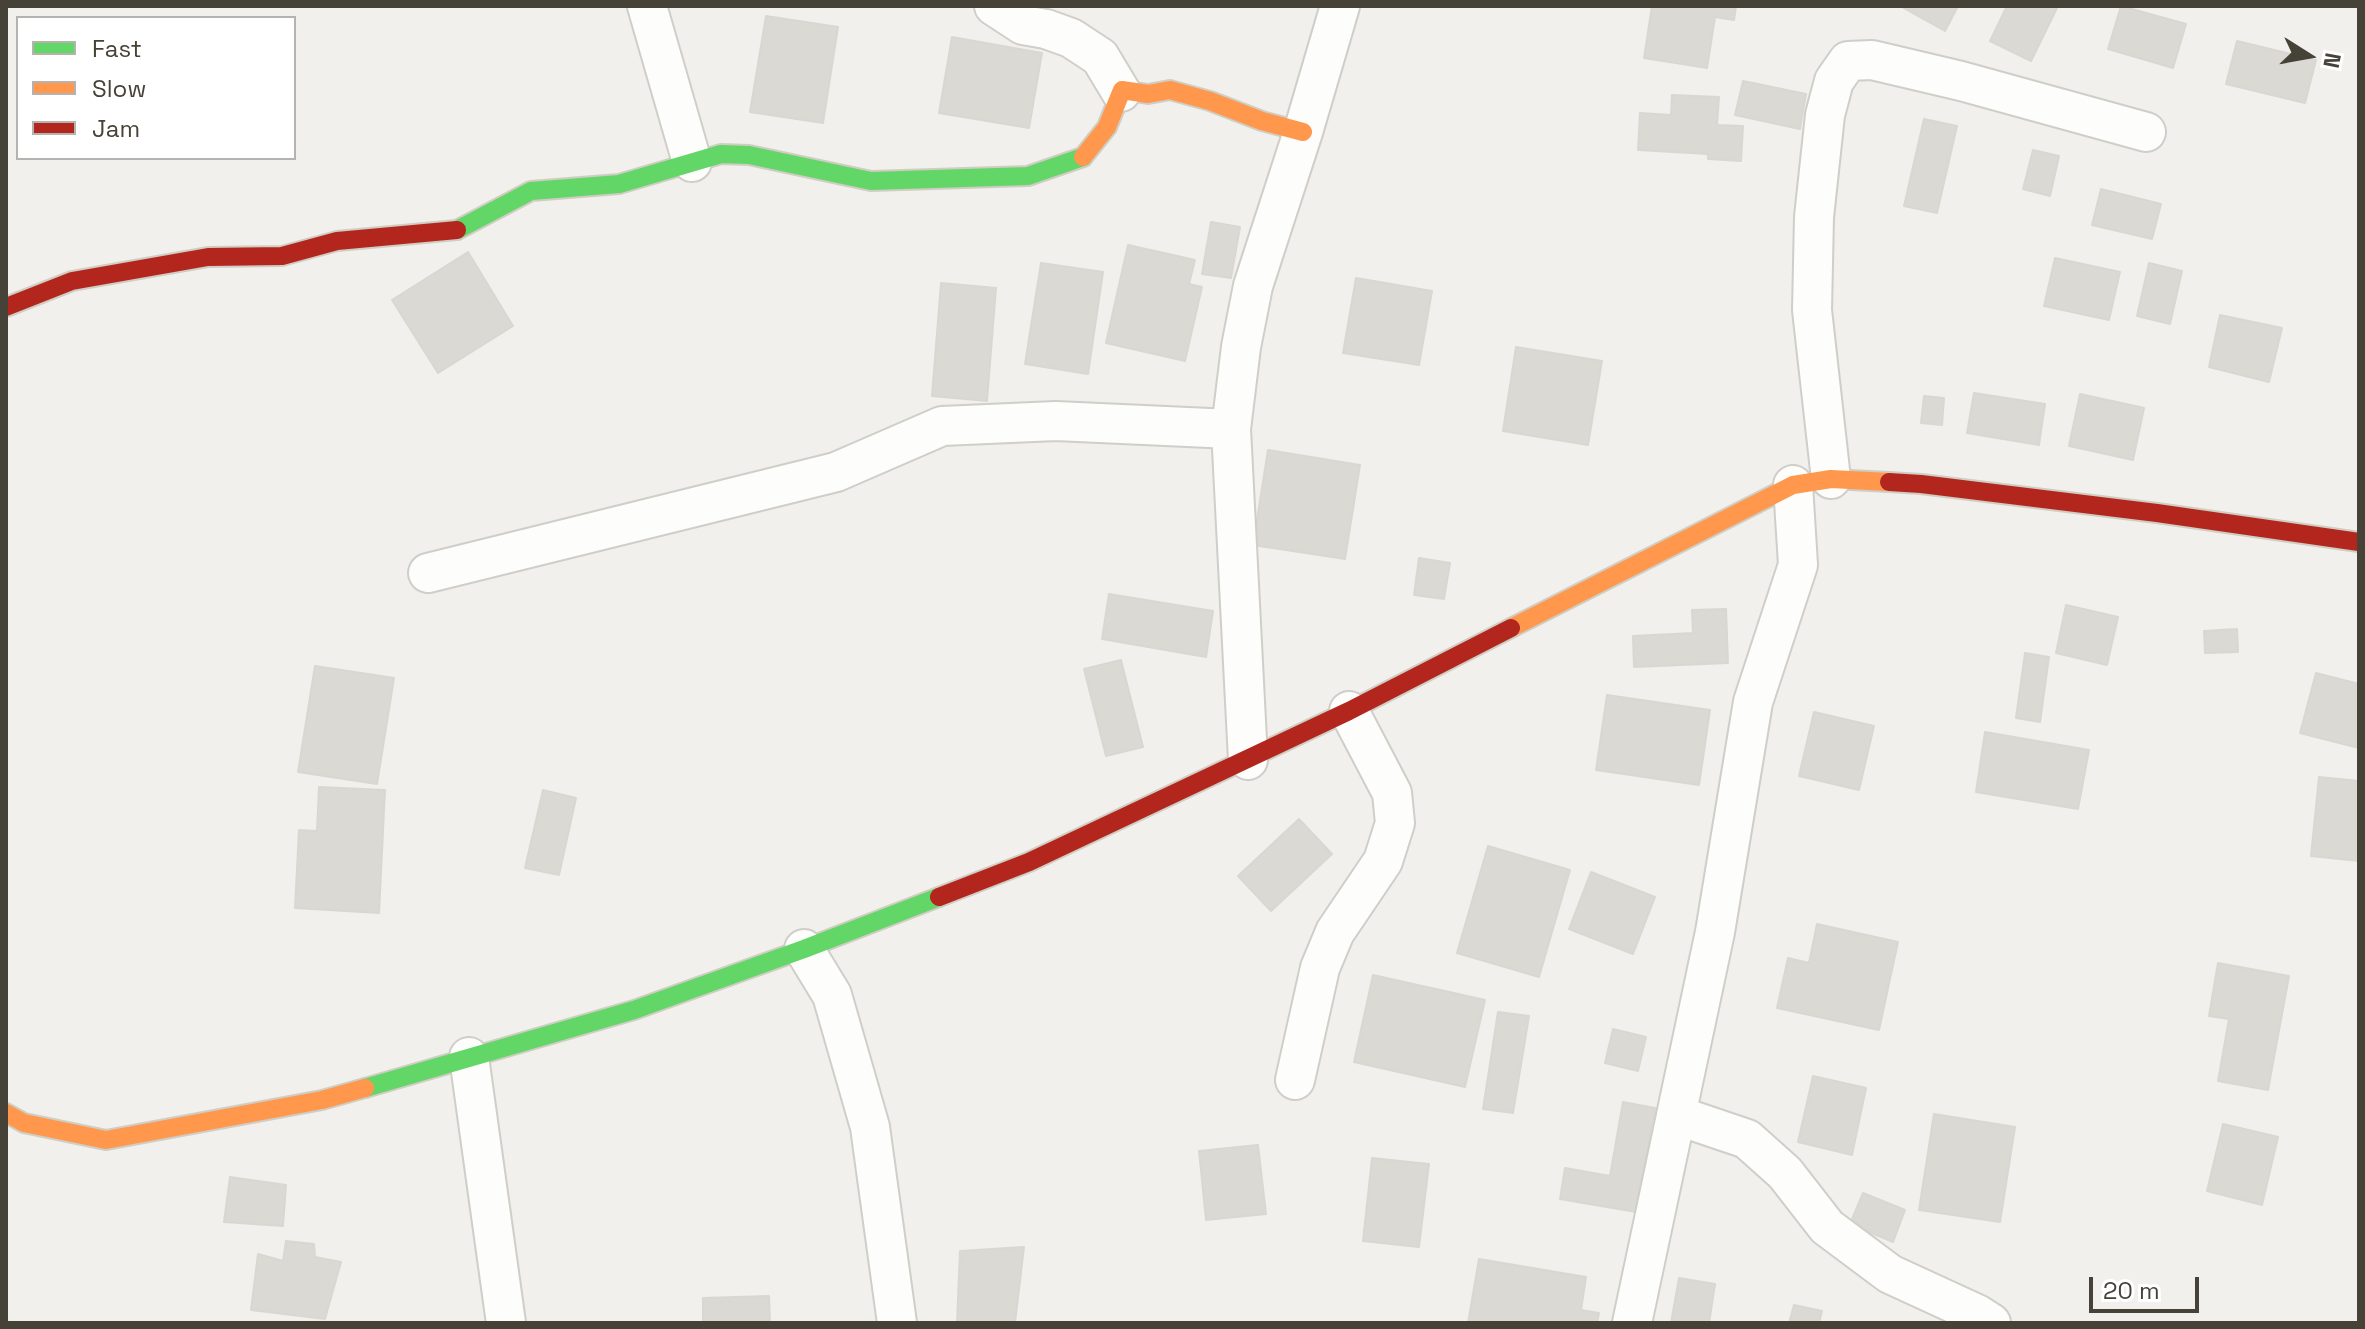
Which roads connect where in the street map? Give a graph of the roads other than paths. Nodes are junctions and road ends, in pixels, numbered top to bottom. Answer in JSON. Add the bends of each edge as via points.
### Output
{"nodes":[{"id":1,"x":647,"y":6,"type":"edge"},
{"id":2,"x":994,"y":6,"type":"edge"},
{"id":3,"x":1340,"y":6,"type":"edge"},
{"id":4,"x":1121,"y":92,"type":"junction"},
{"id":5,"x":1303,"y":132,"type":"junction"},
{"id":6,"x":2146,"y":132,"type":"dead end"},
{"id":7,"x":692,"y":162,"type":"junction"},
{"id":8,"x":6,"y":307,"type":"edge"},
{"id":9,"x":1231,"y":429,"type":"junction"},
{"id":10,"x":1831,"y":479,"type":"junction"},
{"id":11,"x":1793,"y":485,"type":"junction"},
{"id":12,"x":2359,"y":542,"type":"edge"},
{"id":13,"x":428,"y":573,"type":"dead end"},
{"id":14,"x":1349,"y":711,"type":"junction"},
{"id":15,"x":1248,"y":760,"type":"junction"},
{"id":16,"x":804,"y":949,"type":"junction"},
{"id":17,"x":469,"y":1057,"type":"junction"},
{"id":18,"x":1295,"y":1080,"type":"dead end"},
{"id":19,"x":6,"y":1113,"type":"edge"},
{"id":20,"x":1676,"y":1115,"type":"junction"},
{"id":21,"x":506,"y":1323,"type":"edge"},
{"id":22,"x":897,"y":1323,"type":"edge"},
{"id":23,"x":1632,"y":1323,"type":"edge"},
{"id":24,"x":1991,"y":1323,"type":"edge"}],
"edges":[{"from":1,"to":7,"type":"street"},
{"from":2,"to":4,"type":"street","via":[[1023,25],[1071,38],[1100,57]]},
{"from":3,"to":5,"type":"street"},
{"from":4,"to":5,"type":"street","via":[[1170,90]]},
{"from":4,"to":7,"type":"street","via":[[1107,127],[1084,157],[1028,176],[871,181],[749,155],[721,154]]},
{"from":5,"to":9,"type":"street","via":[[1253,286]]},
{"from":6,"to":10,"type":"street","via":[[1946,77],[1872,60],[1848,61],[1834,81],[1825,115],[1814,217],[1812,310]]},
{"from":7,"to":8,"type":"street","via":[[619,184],[531,191],[454,231],[337,241],[282,256],[208,257],[72,281]]},
{"from":9,"to":13,"type":"street","via":[[1056,421],[942,426],[836,472]]},
{"from":9,"to":15,"type":"street"},
{"from":10,"to":11,"type":"street"},
{"from":10,"to":12,"type":"street","via":[[1921,484]]},
{"from":11,"to":14,"type":"street"},
{"from":11,"to":20,"type":"street","via":[[1798,565],[1753,702],[1715,932]]},
{"from":14,"to":15,"type":"street"},
{"from":14,"to":18,"type":"street","via":[[1392,793],[1395,823],[1383,861],[1335,932],[1320,968]]},
{"from":15,"to":16,"type":"street","via":[[1029,862]]},
{"from":16,"to":17,"type":"street","via":[[634,1010]]},
{"from":16,"to":22,"type":"street","via":[[832,995],[870,1127]]},
{"from":17,"to":19,"type":"street","via":[[322,1100],[106,1140],[24,1123]]},
{"from":17,"to":21,"type":"street"},
{"from":20,"to":23,"type":"street"},
{"from":20,"to":24,"type":"street","via":[[1747,1139],[1785,1173],[1827,1227],[1890,1274]]}]}
